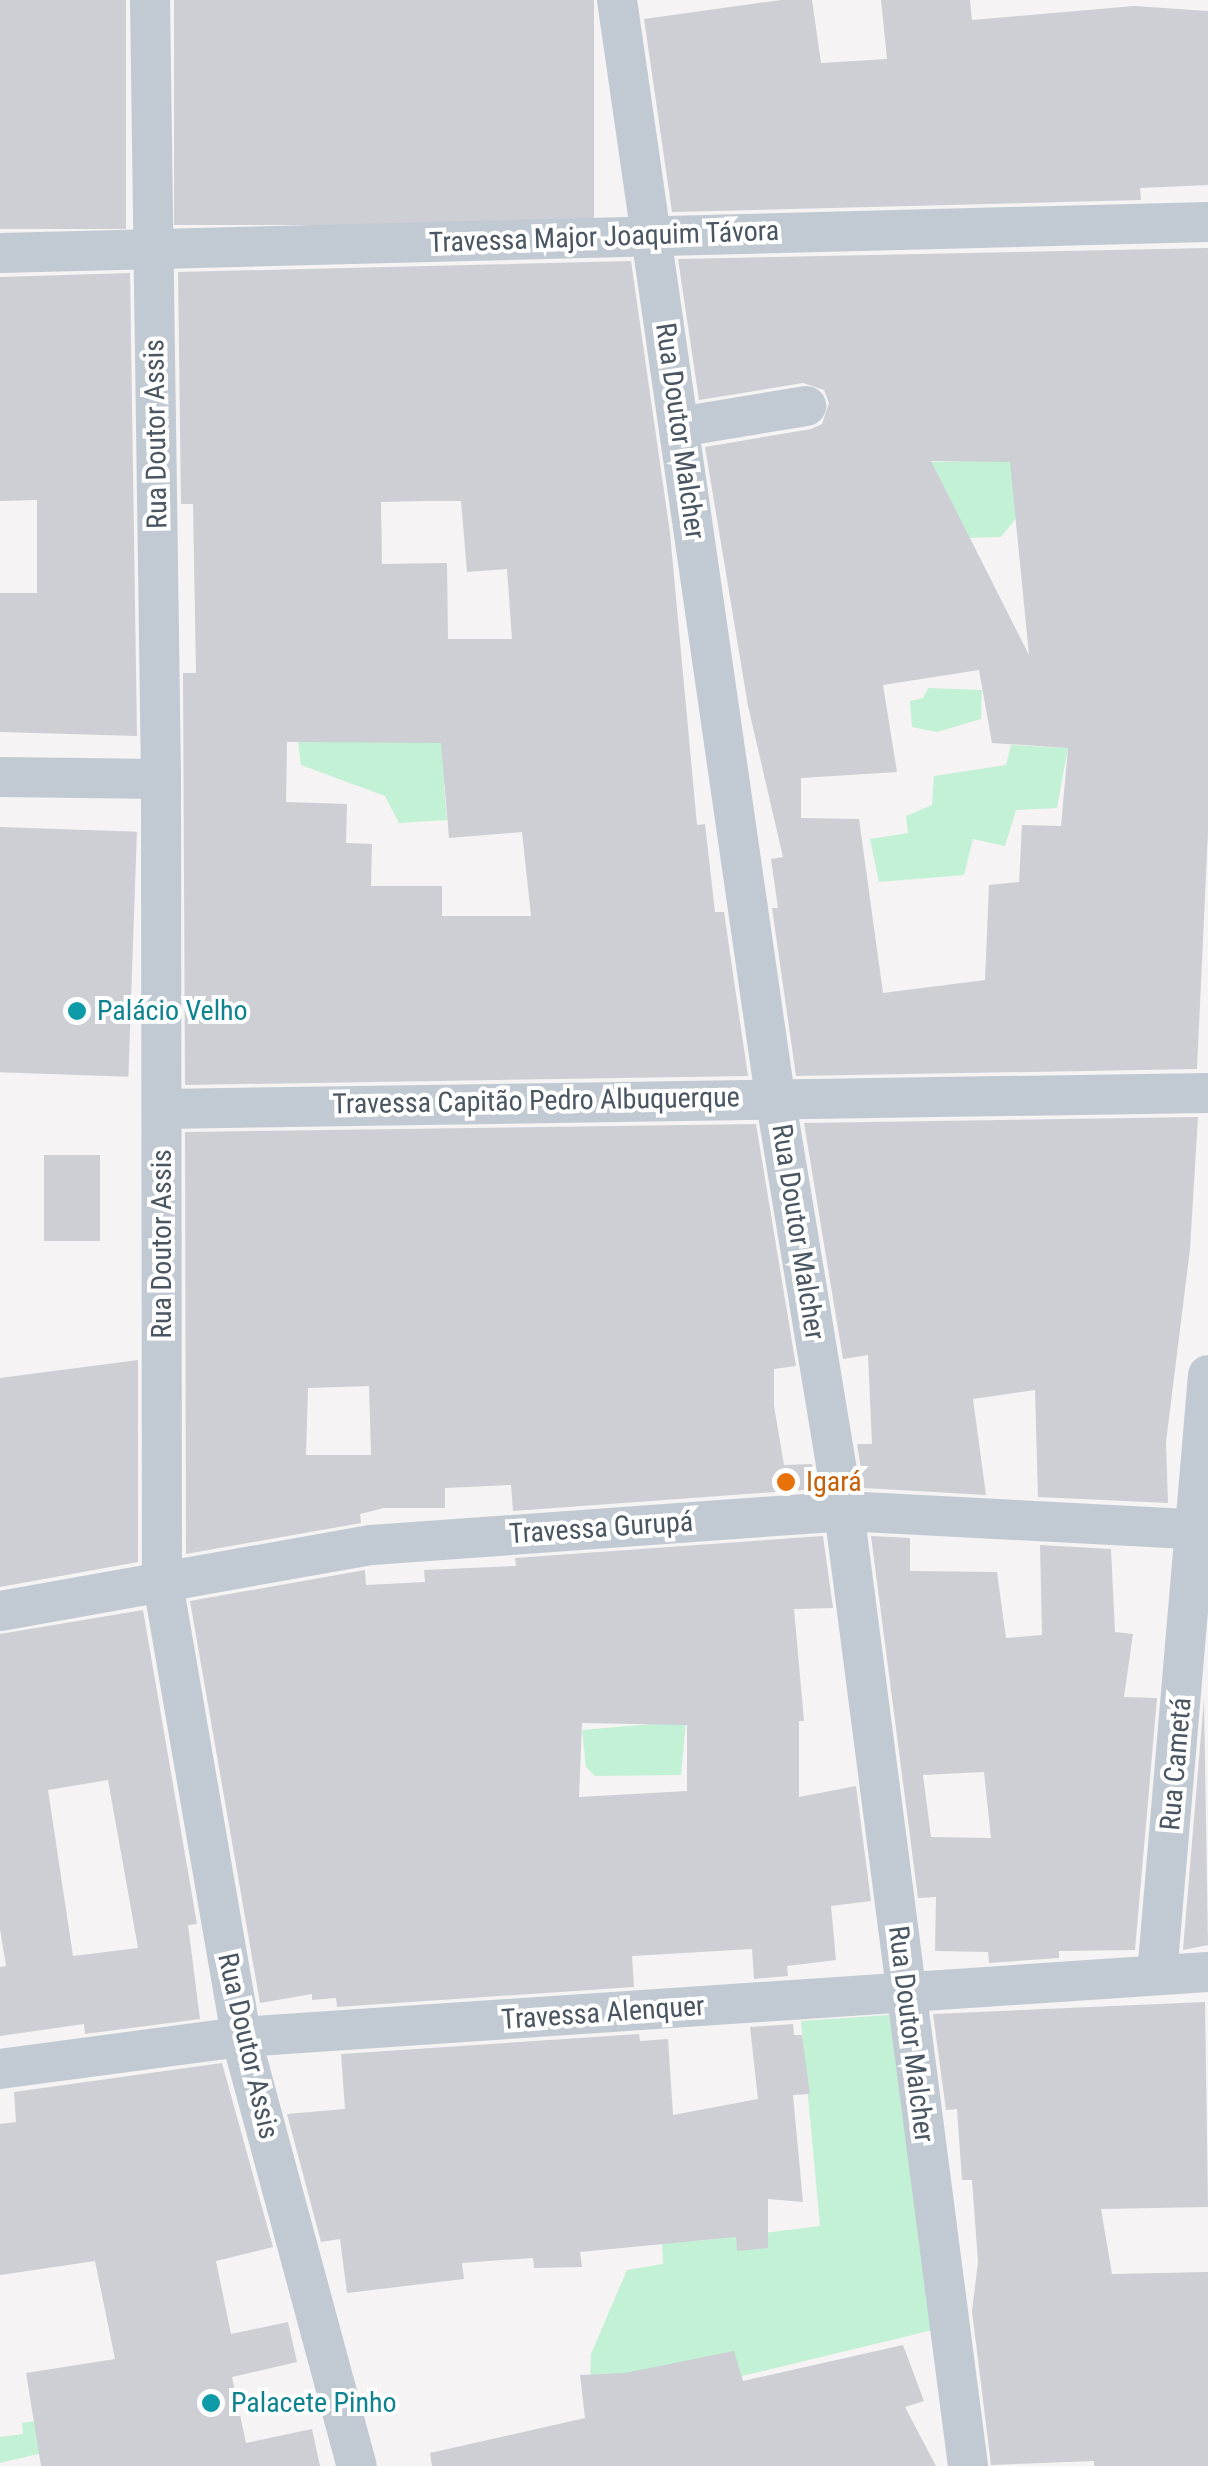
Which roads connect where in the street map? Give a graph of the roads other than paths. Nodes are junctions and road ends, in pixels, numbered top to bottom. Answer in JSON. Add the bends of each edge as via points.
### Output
{"nodes":[{"id":1,"x":150,"y":0,"type":"edge"},
{"id":2,"x":617,"y":0,"type":"edge"},
{"id":3,"x":1208,"y":222,"type":"edge"},
{"id":4,"x":652,"y":235,"type":"junction"},
{"id":5,"x":153,"y":249,"type":"junction"},
{"id":6,"x":0,"y":253,"type":"edge"},
{"id":7,"x":806,"y":406,"type":"dead end"},
{"id":8,"x":679,"y":426,"type":"junction"},
{"id":9,"x":0,"y":776,"type":"edge"},
{"id":10,"x":161,"y":779,"type":"junction"},
{"id":11,"x":1208,"y":1092,"type":"edge"},
{"id":12,"x":775,"y":1096,"type":"junction"},
{"id":13,"x":163,"y":1108,"type":"junction"},
{"id":14,"x":1208,"y":1375,"type":"edge"},
{"id":15,"x":844,"y":1511,"type":"junction"},
{"id":16,"x":1202,"y":1530,"type":"edge"},
{"id":17,"x":162,"y":1578,"type":"junction"},
{"id":18,"x":0,"y":1611,"type":"edge"},
{"id":19,"x":1208,"y":1972,"type":"edge"},
{"id":20,"x":1157,"y":1974,"type":"junction"},
{"id":21,"x":905,"y":1993,"type":"junction"},
{"id":22,"x":241,"y":2037,"type":"junction"},
{"id":23,"x":0,"y":2069,"type":"edge"},
{"id":24,"x":358,"y":2466,"type":"edge"},
{"id":25,"x":968,"y":2466,"type":"edge"}],
"edges":[{"from":1,"to":5,"type":"street","name":"Rua Doutor Assis"},
{"from":2,"to":4,"type":"street","name":"Rua Doutor Malcher"},
{"from":3,"to":4,"type":"street","name":"Travessa Major Joaquim Távora"},
{"from":4,"to":5,"type":"street","name":"Travessa Major Joaquim Távora"},
{"from":4,"to":8,"type":"street","name":"Rua Doutor Malcher"},
{"from":5,"to":6,"type":"street","name":"Travessa Major Joaquim Távora"},
{"from":5,"to":10,"type":"street","name":"Rua Doutor Assis"},
{"from":7,"to":8,"type":"street"},
{"from":8,"to":12,"type":"street","name":"Rua Doutor Malcher"},
{"from":9,"to":10,"type":"street"},
{"from":10,"to":13,"type":"street","name":"Rua Doutor Assis"},
{"from":11,"to":12,"type":"street","name":"Travessa Capitão Pedro Albuquerque"},
{"from":12,"to":13,"type":"street","name":"Travessa Capitão Pedro Albuquerque"},
{"from":12,"to":15,"type":"street","name":"Rua Doutor Malcher"},
{"from":13,"to":17,"type":"street","name":"Rua Doutor Assis"},
{"from":14,"to":16,"type":"street","name":"Rua Cametá"},
{"from":15,"to":16,"type":"street","name":"Travessa Gurupá"},
{"from":15,"to":17,"type":"street","name":"Travessa Gurupá","via":[[372,1545]]},
{"from":15,"to":21,"type":"street","name":"Rua Doutor Malcher"},
{"from":16,"to":20,"type":"street","name":"Rua Cametá"},
{"from":17,"to":18,"type":"street","name":"Travessa Gurupá"},
{"from":17,"to":22,"type":"street","name":"Rua Doutor Assis"},
{"from":19,"to":20,"type":"street","name":"Travessa Alenquer"},
{"from":20,"to":21,"type":"street","name":"Travessa Alenquer"},
{"from":21,"to":22,"type":"street","name":"Travessa Alenquer"},
{"from":21,"to":25,"type":"street","name":"Rua Doutor Malcher"},
{"from":22,"to":23,"type":"street","name":"Travessa Alenquer"},
{"from":22,"to":24,"type":"street","name":"Rua Doutor Assis"}]}
